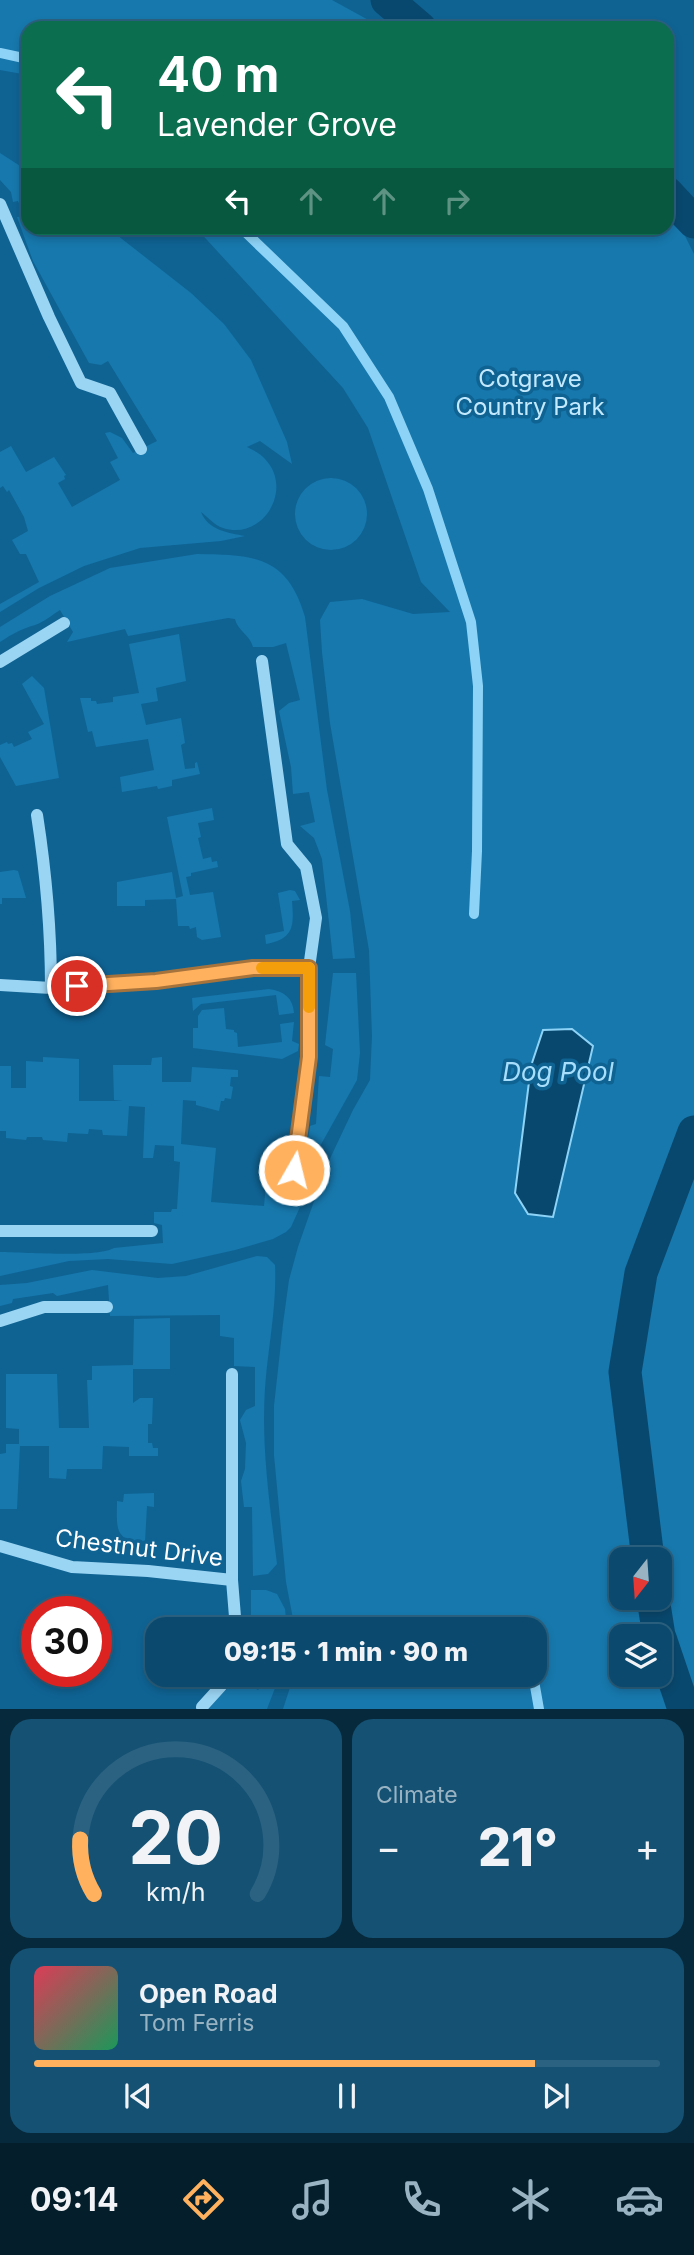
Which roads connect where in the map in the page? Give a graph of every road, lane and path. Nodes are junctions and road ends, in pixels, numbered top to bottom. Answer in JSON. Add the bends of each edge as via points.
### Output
{"nodes":[{"id":1,"x":0,"y":204,"type":"edge"},
{"id":2,"x":141,"y":449,"type":"dead end"},
{"id":3,"x":64,"y":623,"type":"dead end"},
{"id":4,"x":262,"y":661,"type":"dead end"},
{"id":5,"x":0,"y":662,"type":"edge"},
{"id":6,"x":37,"y":815,"type":"dead end"},
{"id":7,"x":309,"y":968,"type":"junction"},
{"id":8,"x":0,"y":985,"type":"edge"},
{"id":9,"x":51,"y":988,"type":"junction"},
{"id":10,"x":294,"y":1170,"type":"dead end"},
{"id":11,"x":0,"y":1231,"type":"edge"},
{"id":12,"x":152,"y":1231,"type":"dead end"},
{"id":13,"x":107,"y":1307,"type":"dead end"},
{"id":14,"x":0,"y":1321,"type":"edge"},
{"id":15,"x":232,"y":1374,"type":"dead end"},
{"id":16,"x":0,"y":1546,"type":"edge"},
{"id":17,"x":232,"y":1580,"type":"junction"},
{"id":18,"x":235,"y":1617,"type":"edge"},
{"id":19,"x":220,"y":1687,"type":"edge"},
{"id":20,"x":202,"y":1707,"type":"edge"}],
"edges":[{"from":1,"to":2,"type":"street","via":[[81,383],[110,393]]},
{"from":3,"to":5,"type":"street"},
{"from":4,"to":7,"type":"street","via":[[287,844],[306,867],[316,918]]},
{"from":6,"to":9,"type":"street","via":[[47,876]]},
{"from":7,"to":9,"type":"street","via":[[253,968]]},
{"from":7,"to":10,"type":"street","via":[[309,1057]]},
{"from":8,"to":9,"type":"street"},
{"from":11,"to":12,"type":"street"},
{"from":13,"to":14,"type":"street","via":[[44,1307]]},
{"from":15,"to":17,"type":"street","name":"Chestnut Drive"},
{"from":16,"to":17,"type":"street","name":"Chestnut Drive","via":[[72,1567]]},
{"from":17,"to":18,"type":"street","name":"Chestnut Drive"},
{"from":19,"to":20,"type":"street"}]}
